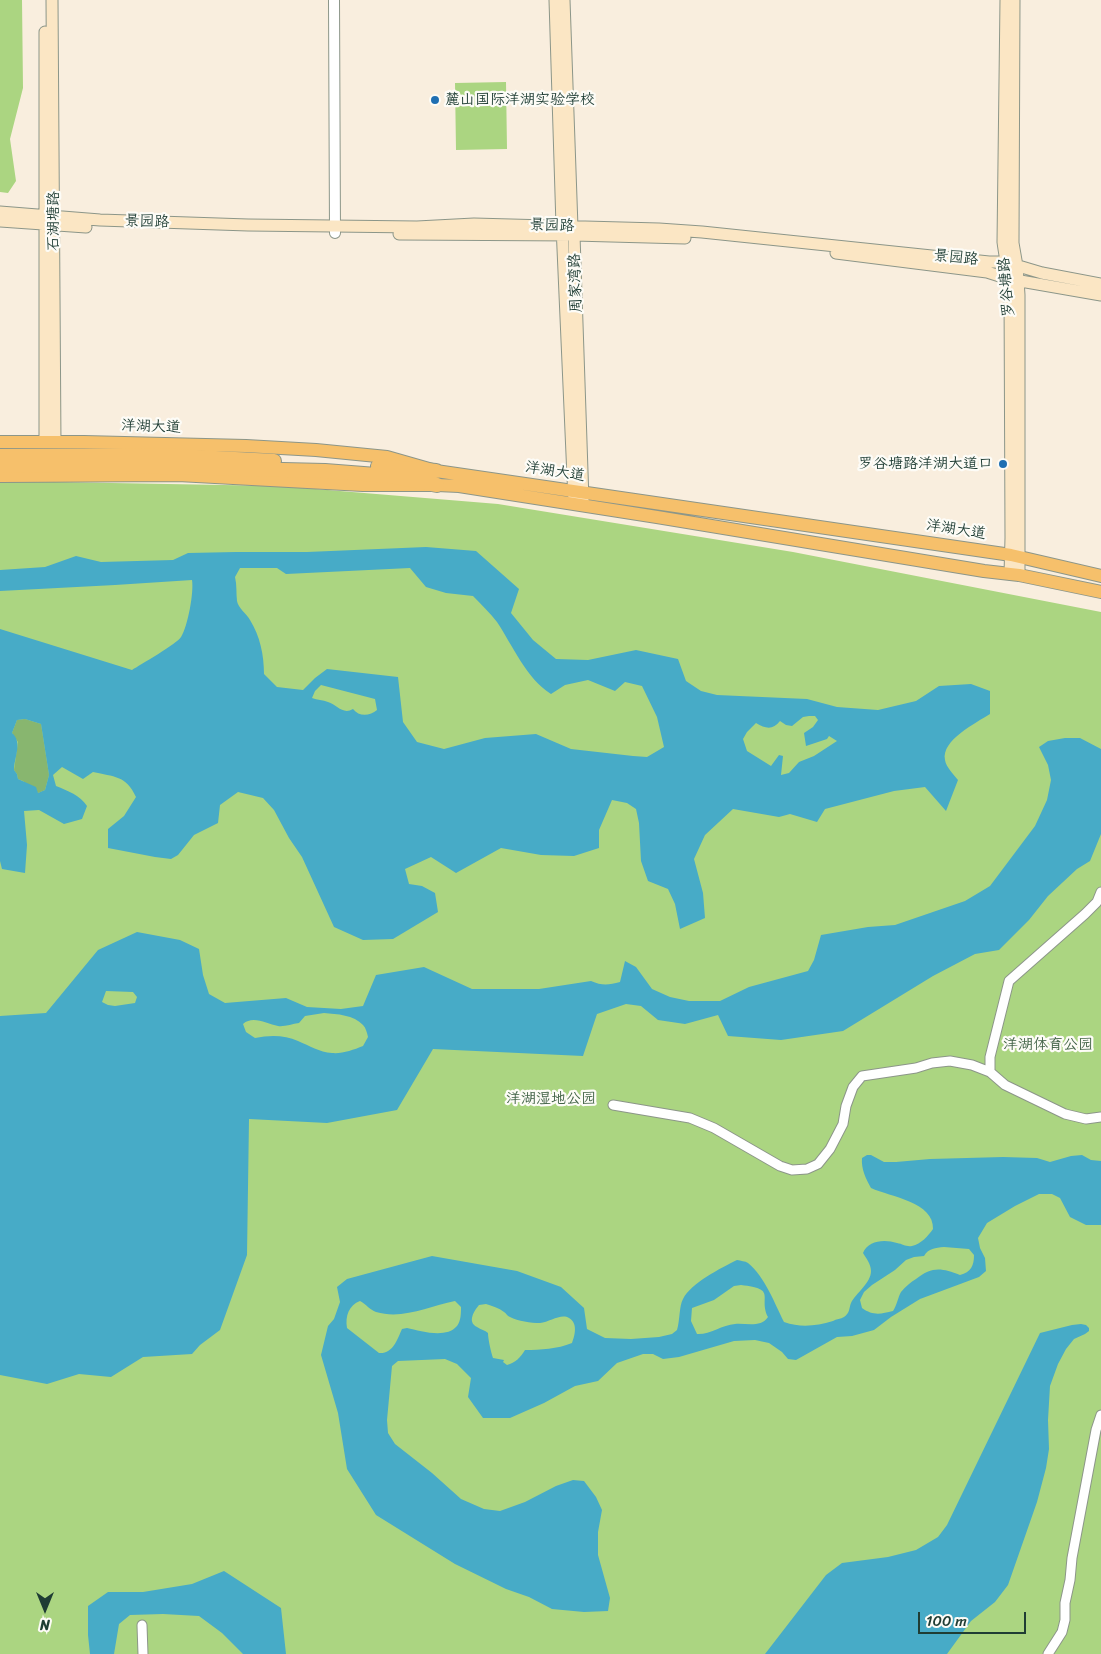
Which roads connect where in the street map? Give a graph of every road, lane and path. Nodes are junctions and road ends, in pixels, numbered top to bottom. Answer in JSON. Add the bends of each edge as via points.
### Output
{"nodes":[{"id":1,"x":44,"y":0,"type":"edge"},
{"id":2,"x":52,"y":0,"type":"edge"},
{"id":3,"x":328,"y":0,"type":"edge"},
{"id":4,"x":334,"y":0,"type":"edge"},
{"id":5,"x":555,"y":0,"type":"edge"},
{"id":6,"x":564,"y":0,"type":"edge"},
{"id":7,"x":1006,"y":0,"type":"edge"},
{"id":8,"x":1014,"y":0,"type":"edge"},
{"id":9,"x":0,"y":212,"type":"edge"},
{"id":10,"x":0,"y":221,"type":"edge"},
{"id":11,"x":50,"y":221,"type":"junction"},
{"id":12,"x":332,"y":230,"type":"junction"},
{"id":13,"x":568,"y":231,"type":"junction"},
{"id":14,"x":1005,"y":262,"type":"junction"},
{"id":15,"x":1017,"y":266,"type":"junction"},
{"id":16,"x":1014,"y":279,"type":"junction"},
{"id":17,"x":1101,"y":284,"type":"edge"},
{"id":18,"x":1101,"y":294,"type":"edge"},
{"id":19,"x":50,"y":441,"type":"junction"},
{"id":20,"x":0,"y":442,"type":"edge"},
{"id":21,"x":0,"y":456,"type":"edge"},
{"id":22,"x":0,"y":466,"type":"edge"},
{"id":23,"x":325,"y":467,"type":"junction"},
{"id":24,"x":0,"y":476,"type":"edge"},
{"id":25,"x":436,"y":478,"type":"junction"},
{"id":26,"x":578,"y":498,"type":"junction"},
{"id":27,"x":1015,"y":556,"type":"junction"},
{"id":28,"x":1014,"y":574,"type":"junction"},
{"id":29,"x":1101,"y":576,"type":"edge"},
{"id":30,"x":1101,"y":592,"type":"edge"},
{"id":31,"x":1101,"y":892,"type":"edge"},
{"id":32,"x":990,"y":1072,"type":"junction"},
{"id":33,"x":613,"y":1105,"type":"dead end"},
{"id":34,"x":1101,"y":1117,"type":"edge"},
{"id":35,"x":1101,"y":1415,"type":"edge"},
{"id":36,"x":142,"y":1625,"type":"dead end"},
{"id":37,"x":143,"y":1654,"type":"edge"},
{"id":38,"x":1048,"y":1654,"type":"edge"}],
"edges":[{"from":1,"to":11,"type":"main road","name":"石湖塘路"},
{"from":2,"to":11,"type":"main road","name":"石湖塘路"},
{"from":3,"to":12,"type":"street"},
{"from":4,"to":12,"type":"street"},
{"from":5,"to":13,"type":"main road","name":"周家湾路"},
{"from":6,"to":13,"type":"main road","name":"周家湾路"},
{"from":7,"to":14,"type":"main road","name":"罗谷塘路"},
{"from":8,"to":15,"type":"main road","name":"罗谷塘路","via":[[1013,243]]},
{"from":9,"to":11,"type":"main road","name":"景园路"},
{"from":10,"to":11,"type":"main road","name":"景园路"},
{"from":11,"to":12,"type":"main road","name":"景园路"},
{"from":11,"to":19,"type":"main road","name":"石湖塘路"},
{"from":12,"to":13,"type":"main road","name":"景园路","via":[[474,224]]},
{"from":13,"to":14,"type":"main road","name":"景园路","via":[[702,232]]},
{"from":13,"to":16,"type":"main road","name":"景园路","via":[[720,240],[987,272]]},
{"from":13,"to":26,"type":"main road","name":"周家湾路"},
{"from":14,"to":15,"type":"main road","name":"景园路"},
{"from":14,"to":16,"type":"main road","name":"罗谷塘路"},
{"from":15,"to":16,"type":"main road","name":"罗谷塘路"},
{"from":15,"to":17,"type":"main road","name":"景园路"},
{"from":16,"to":18,"type":"main road","name":"景园路"},
{"from":16,"to":27,"type":"main road","name":"罗谷塘路"},
{"from":19,"to":20,"type":"main road","name":"洋湖大道"},
{"from":19,"to":25,"type":"main road","name":"洋湖大道","via":[[316,450],[387,457]]},
{"from":21,"to":23,"type":"highway","via":[[157,455]]},
{"from":22,"to":23,"type":"highway"},
{"from":23,"to":25,"type":"highway","via":[[389,476]]},
{"from":24,"to":25,"type":"main road","name":"洋湖大道","via":[[178,475],[364,485]]},
{"from":25,"to":26,"type":"main road","name":"洋湖大道","via":[[459,486]]},
{"from":26,"to":27,"type":"main road","name":"洋湖大道"},
{"from":26,"to":28,"type":"main road","name":"洋湖大道"},
{"from":27,"to":28,"type":"main road","name":"罗谷塘路"},
{"from":27,"to":29,"type":"main road","name":"洋湖大道"},
{"from":28,"to":30,"type":"main road","name":"洋湖大道"},
{"from":31,"to":32,"type":"street","via":[[1097,902],[1085,914],[1009,981],[990,1058]]},
{"from":32,"to":33,"type":"street","via":[[950,1061],[862,1076],[853,1086],[844,1124],[830,1149],[818,1164],[806,1169],[792,1170],[780,1166],[690,1118]]},
{"from":32,"to":34,"type":"street","via":[[1005,1085],[1064,1114],[1086,1119]]},
{"from":35,"to":38,"type":"street","via":[[1073,1549],[1065,1620],[1062,1632]]},
{"from":36,"to":37,"type":"street"}]}
